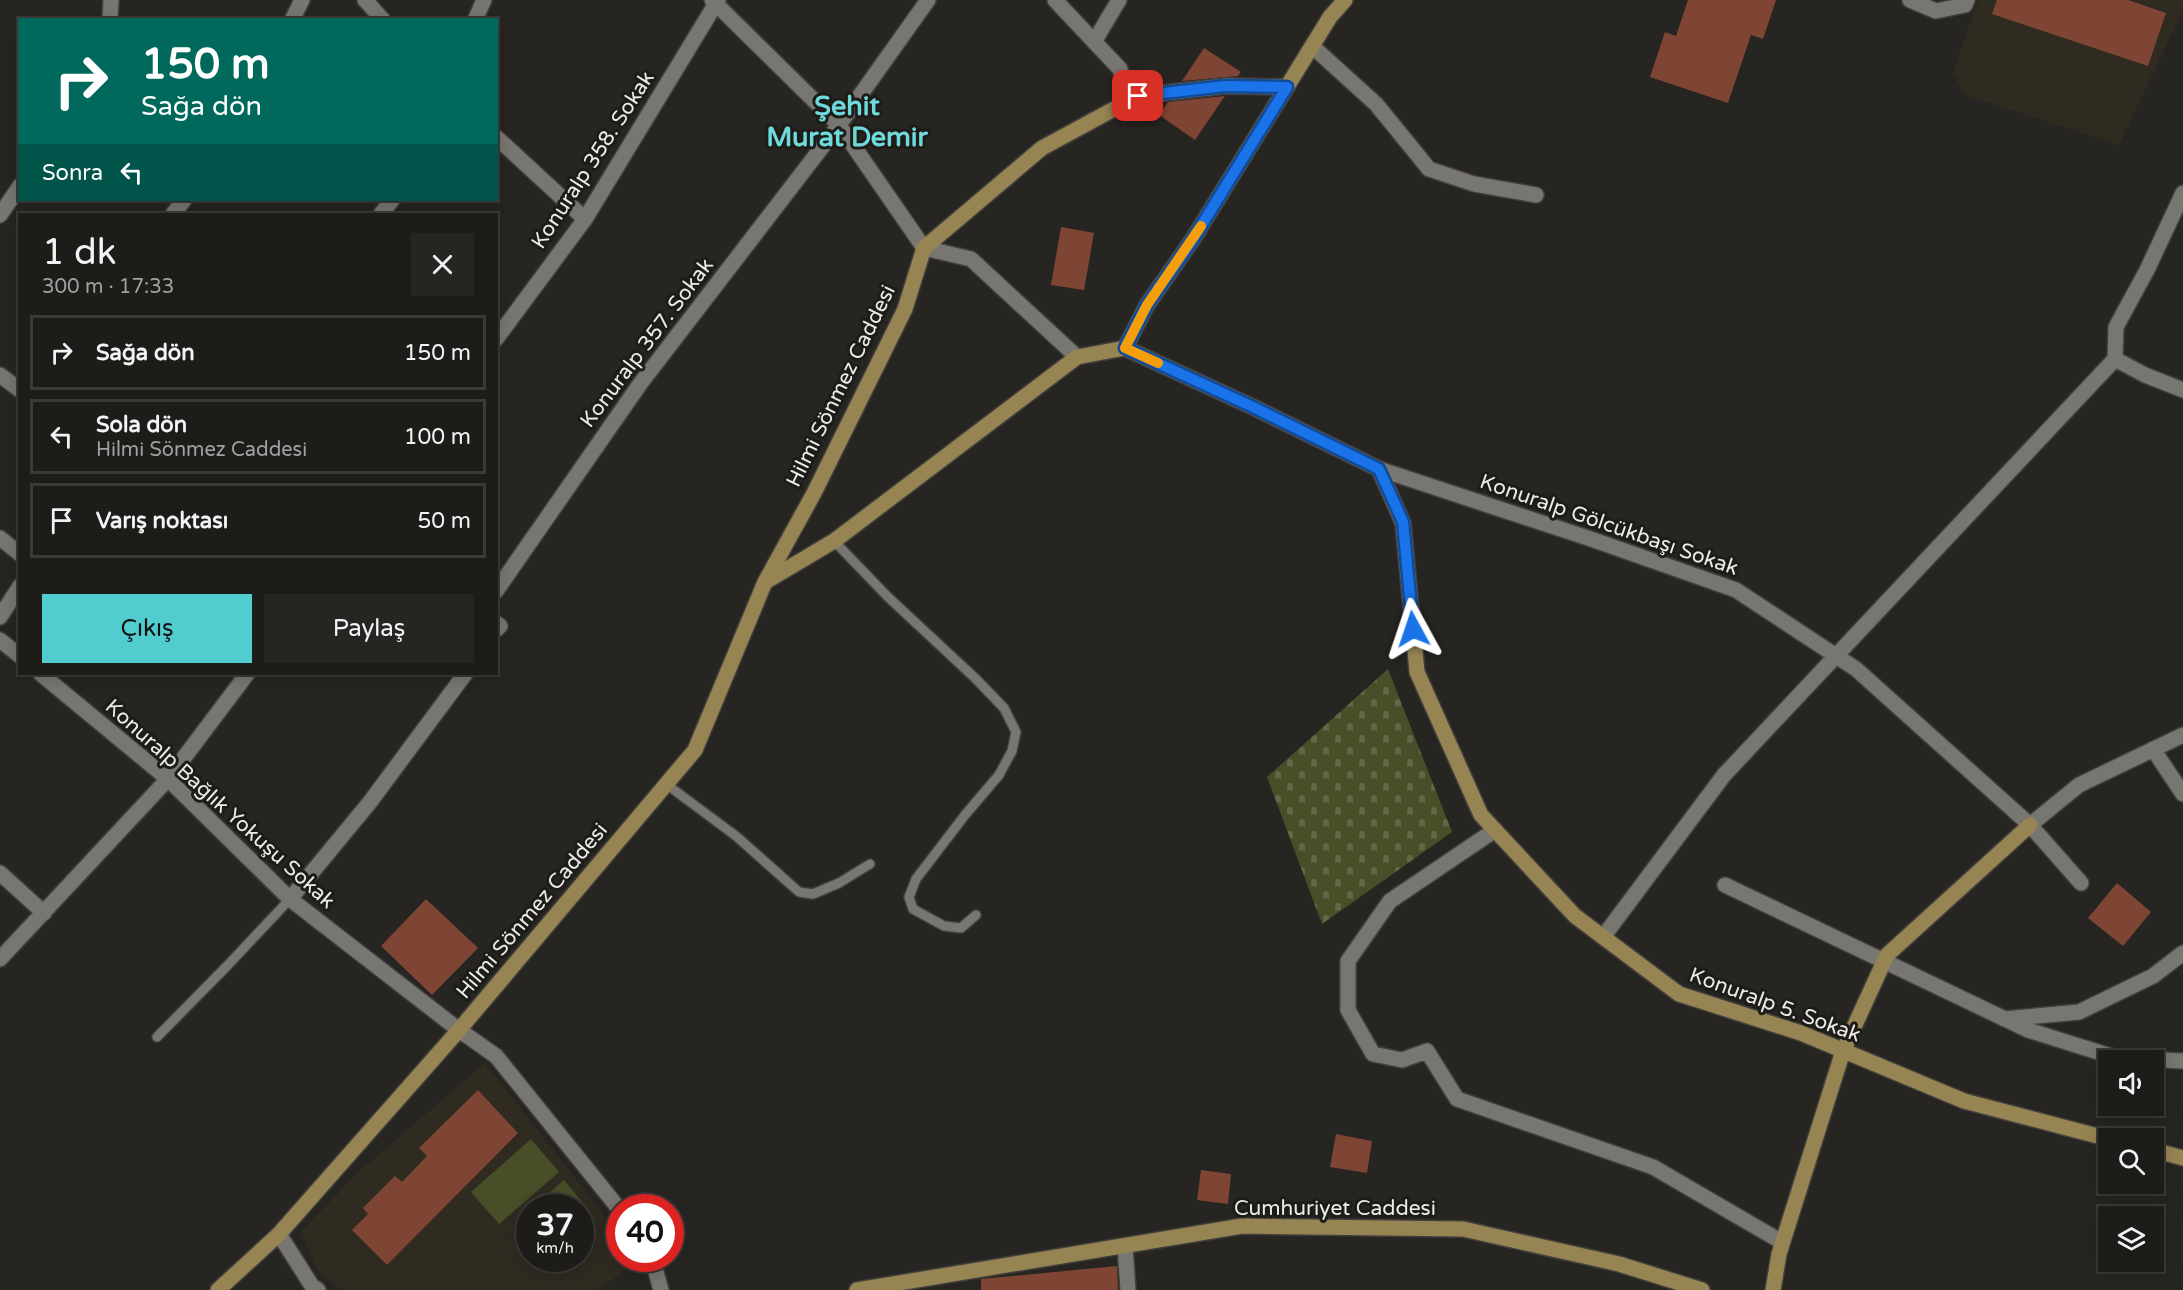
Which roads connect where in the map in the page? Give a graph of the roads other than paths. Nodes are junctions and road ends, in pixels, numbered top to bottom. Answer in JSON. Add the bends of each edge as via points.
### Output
{"nodes":[{"id":1,"x":111,"y":0,"type":"edge"},
{"id":2,"x":302,"y":0,"type":"edge"},
{"id":3,"x":365,"y":0,"type":"edge"},
{"id":4,"x":484,"y":0,"type":"edge"},
{"id":5,"x":928,"y":0,"type":"edge"},
{"id":6,"x":1055,"y":0,"type":"edge"},
{"id":7,"x":1119,"y":0,"type":"edge"},
{"id":8,"x":1345,"y":0,"type":"edge"},
{"id":9,"x":1910,"y":0,"type":"edge"},
{"id":10,"x":1967,"y":0,"type":"edge"},
{"id":11,"x":715,"y":1,"type":"edge"},
{"id":12,"x":110,"y":18,"type":"edge"},
{"id":13,"x":293,"y":18,"type":"edge"},
{"id":14,"x":381,"y":18,"type":"edge"},
{"id":15,"x":477,"y":18,"type":"edge"},
{"id":16,"x":1094,"y":42,"type":"junction"},
{"id":17,"x":1312,"y":46,"type":"junction"},
{"id":18,"x":1287,"y":87,"type":"junction"},
{"id":19,"x":1129,"y":100,"type":"junction"},
{"id":20,"x":839,"y":125,"type":"junction"},
{"id":21,"x":498,"y":139,"type":"edge"},
{"id":22,"x":18,"y":189,"type":"edge"},
{"id":23,"x":2183,"y":193,"type":"edge"},
{"id":24,"x":1536,"y":195,"type":"dead end"},
{"id":25,"x":391,"y":201,"type":"edge"},
{"id":26,"x":382,"y":213,"type":"edge"},
{"id":27,"x":0,"y":216,"type":"edge"},
{"id":28,"x":585,"y":219,"type":"junction"},
{"id":29,"x":924,"y":248,"type":"junction"},
{"id":30,"x":498,"y":336,"type":"edge"},
{"id":31,"x":1125,"y":348,"type":"junction"},
{"id":32,"x":1077,"y":357,"type":"junction"},
{"id":33,"x":2115,"y":359,"type":"junction"},
{"id":34,"x":0,"y":375,"type":"edge"},
{"id":35,"x":18,"y":388,"type":"edge"},
{"id":36,"x":2183,"y":390,"type":"edge"},
{"id":37,"x":1379,"y":469,"type":"junction"},
{"id":38,"x":0,"y":538,"type":"edge"},
{"id":39,"x":834,"y":541,"type":"junction"},
{"id":40,"x":18,"y":552,"type":"edge"},
{"id":41,"x":765,"y":582,"type":"junction"},
{"id":42,"x":498,"y":588,"type":"edge"},
{"id":43,"x":18,"y":589,"type":"edge"},
{"id":44,"x":0,"y":616,"type":"edge"},
{"id":45,"x":0,"y":639,"type":"edge"},
{"id":46,"x":18,"y":654,"type":"edge"},
{"id":47,"x":1836,"y":656,"type":"junction"},
{"id":48,"x":42,"y":675,"type":"edge"},
{"id":49,"x":246,"y":675,"type":"edge"},
{"id":50,"x":464,"y":675,"type":"edge"},
{"id":51,"x":2183,"y":735,"type":"edge"},
{"id":52,"x":2153,"y":749,"type":"junction"},
{"id":53,"x":168,"y":779,"type":"junction"},
{"id":54,"x":666,"y":784,"type":"junction"},
{"id":55,"x":2183,"y":794,"type":"edge"},
{"id":56,"x":2030,"y":825,"type":"junction"},
{"id":57,"x":1495,"y":830,"type":"junction"},
{"id":58,"x":870,"y":864,"type":"dead end"},
{"id":59,"x":0,"y":873,"type":"edge"},
{"id":60,"x":2081,"y":883,"type":"dead end"},
{"id":61,"x":1725,"y":885,"type":"dead end"},
{"id":62,"x":290,"y":899,"type":"junction"},
{"id":63,"x":44,"y":913,"type":"junction"},
{"id":64,"x":976,"y":915,"type":"dead end"},
{"id":65,"x":1603,"y":937,"type":"junction"},
{"id":66,"x":2183,"y":953,"type":"edge"},
{"id":67,"x":0,"y":959,"type":"edge"},
{"id":68,"x":1884,"y":963,"type":"junction"},
{"id":69,"x":2004,"y":1019,"type":"junction"},
{"id":70,"x":459,"y":1030,"type":"junction"},
{"id":71,"x":157,"y":1037,"type":"dead end"},
{"id":72,"x":1843,"y":1051,"type":"junction"},
{"id":73,"x":2183,"y":1061,"type":"edge"},
{"id":74,"x":2098,"y":1136,"type":"edge"},
{"id":75,"x":2164,"y":1153,"type":"edge"},
{"id":76,"x":2183,"y":1158,"type":"edge"},
{"id":77,"x":607,"y":1194,"type":"edge"},
{"id":78,"x":279,"y":1234,"type":"junction"},
{"id":79,"x":1782,"y":1242,"type":"junction"},
{"id":80,"x":1125,"y":1246,"type":"junction"},
{"id":81,"x":656,"y":1272,"type":"edge"},
{"id":82,"x":218,"y":1290,"type":"edge"},
{"id":83,"x":318,"y":1290,"type":"edge"},
{"id":84,"x":661,"y":1290,"type":"edge"},
{"id":85,"x":857,"y":1290,"type":"edge"},
{"id":86,"x":1128,"y":1290,"type":"edge"},
{"id":87,"x":1702,"y":1290,"type":"edge"},
{"id":88,"x":1773,"y":1290,"type":"edge"}],
"edges":[{"from":1,"to":12,"type":"street"},
{"from":2,"to":13,"type":"street"},
{"from":3,"to":14,"type":"street"},
{"from":4,"to":15,"type":"street"},
{"from":5,"to":20,"type":"street","name":"Konuralp 357. Sokak"},
{"from":6,"to":16,"type":"street"},
{"from":7,"to":16,"type":"street"},
{"from":8,"to":17,"type":"street"},
{"from":9,"to":10,"type":"street","via":[[1936,11],[1965,5]]},
{"from":11,"to":20,"type":"street"},
{"from":11,"to":28,"type":"street","name":"Konuralp 358. Sokak"},
{"from":16,"to":19,"type":"street","via":[[1120,69]]},
{"from":17,"to":18,"type":"street"},
{"from":17,"to":24,"type":"street","via":[[1376,104],[1429,168],[1473,184]]},
{"from":18,"to":19,"type":"street","via":[[1225,86]]},
{"from":18,"to":31,"type":"street","via":[[1193,239],[1147,305]]},
{"from":19,"to":29,"type":"street","via":[[1042,148]]},
{"from":20,"to":29,"type":"street"},
{"from":20,"to":42,"type":"street","name":"Konuralp 357. Sokak","via":[[640,384]]},
{"from":21,"to":28,"type":"street"},
{"from":22,"to":27,"type":"street"},
{"from":23,"to":33,"type":"street","via":[[2116,327]]},
{"from":25,"to":26,"type":"street"},
{"from":28,"to":30,"type":"street","name":"Konuralp 358. Sokak"},
{"from":29,"to":32,"type":"street","via":[[971,260]]},
{"from":29,"to":41,"type":"street","name":"Hilmi Sönmez Caddesi","via":[[905,309]]},
{"from":31,"to":32,"type":"street"},
{"from":31,"to":37,"type":"street"},
{"from":32,"to":39,"type":"street"},
{"from":33,"to":36,"type":"street"},
{"from":33,"to":47,"type":"street"},
{"from":34,"to":35,"type":"street"},
{"from":37,"to":47,"type":"street","name":"Konuralp Gölcükbaşı Sokak","via":[[1736,590]]},
{"from":37,"to":57,"type":"street","name":"Konuralp 5. Sokak","via":[[1403,522],[1417,672],[1481,815]]},
{"from":38,"to":40,"type":"street"},
{"from":39,"to":41,"type":"street"},
{"from":39,"to":64,"type":"lane","via":[[1004,708],[1016,732],[1012,751],[999,775],[916,879],[909,897],[913,909],[944,927],[961,928]]},
{"from":41,"to":54,"type":"street","name":"Hilmi Sönmez Caddesi","via":[[695,750]]},
{"from":43,"to":44,"type":"street"},
{"from":45,"to":46,"type":"street"},
{"from":47,"to":56,"type":"street","name":"Konuralp Gölcükbaşı Sokak","via":[[1856,669]]},
{"from":47,"to":65,"type":"street","via":[[1724,775]]},
{"from":48,"to":53,"type":"street","name":"Konuralp Bağlık Yokuşu Sokak"},
{"from":49,"to":53,"type":"street"},
{"from":50,"to":62,"type":"street","via":[[370,802]]},
{"from":51,"to":52,"type":"street"},
{"from":52,"to":55,"type":"street"},
{"from":52,"to":56,"type":"street","via":[[2079,785]]},
{"from":53,"to":62,"type":"street","name":"Konuralp Bağlık Yokuşu Sokak"},
{"from":53,"to":63,"type":"street"},
{"from":54,"to":58,"type":"lane","via":[[736,836],[799,892],[813,894]]},
{"from":54,"to":70,"type":"street","name":"Hilmi Sönmez Caddesi"},
{"from":56,"to":60,"type":"street","name":"Konuralp Gölcükbaşı Sokak"},
{"from":56,"to":68,"type":"street","via":[[1887,954]]},
{"from":57,"to":65,"type":"street","name":"Konuralp 5. Sokak","via":[[1575,916]]},
{"from":57,"to":79,"type":"street","via":[[1390,902],[1348,961],[1348,1010],[1372,1054],[1402,1060],[1427,1051],[1457,1100],[1653,1167]]},
{"from":59,"to":63,"type":"street"},
{"from":61,"to":68,"type":"street"},
{"from":62,"to":70,"type":"street","name":"Konuralp Bağlık Yokuşu Sokak"},
{"from":62,"to":71,"type":"lane"},
{"from":63,"to":67,"type":"street"},
{"from":65,"to":72,"type":"street","name":"Konuralp 5. Sokak","via":[[1679,994],[1801,1033]]},
{"from":66,"to":69,"type":"street","via":[[2153,976],[2079,1012]]},
{"from":68,"to":69,"type":"street"},
{"from":68,"to":72,"type":"street"},
{"from":69,"to":73,"type":"street","via":[[2117,1058]]},
{"from":70,"to":77,"type":"street","name":"Konuralp Bağlık Yokuşu Sokak","via":[[496,1056]]},
{"from":70,"to":78,"type":"street","name":"Hilmi Sönmez Caddesi"},
{"from":72,"to":74,"type":"street","name":"Konuralp 5. Sokak","via":[[1964,1101]]},
{"from":72,"to":79,"type":"street"},
{"from":75,"to":76,"type":"street"},
{"from":78,"to":82,"type":"street","name":"Hilmi Sönmez Caddesi"},
{"from":78,"to":83,"type":"street"},
{"from":79,"to":88,"type":"street"},
{"from":80,"to":85,"type":"street","name":"Cumhuriyet Caddesi"},
{"from":80,"to":86,"type":"street"},
{"from":80,"to":87,"type":"street","name":"Cumhuriyet Caddesi","via":[[1242,1226],[1463,1229],[1619,1264]]},
{"from":81,"to":84,"type":"street"}]}
